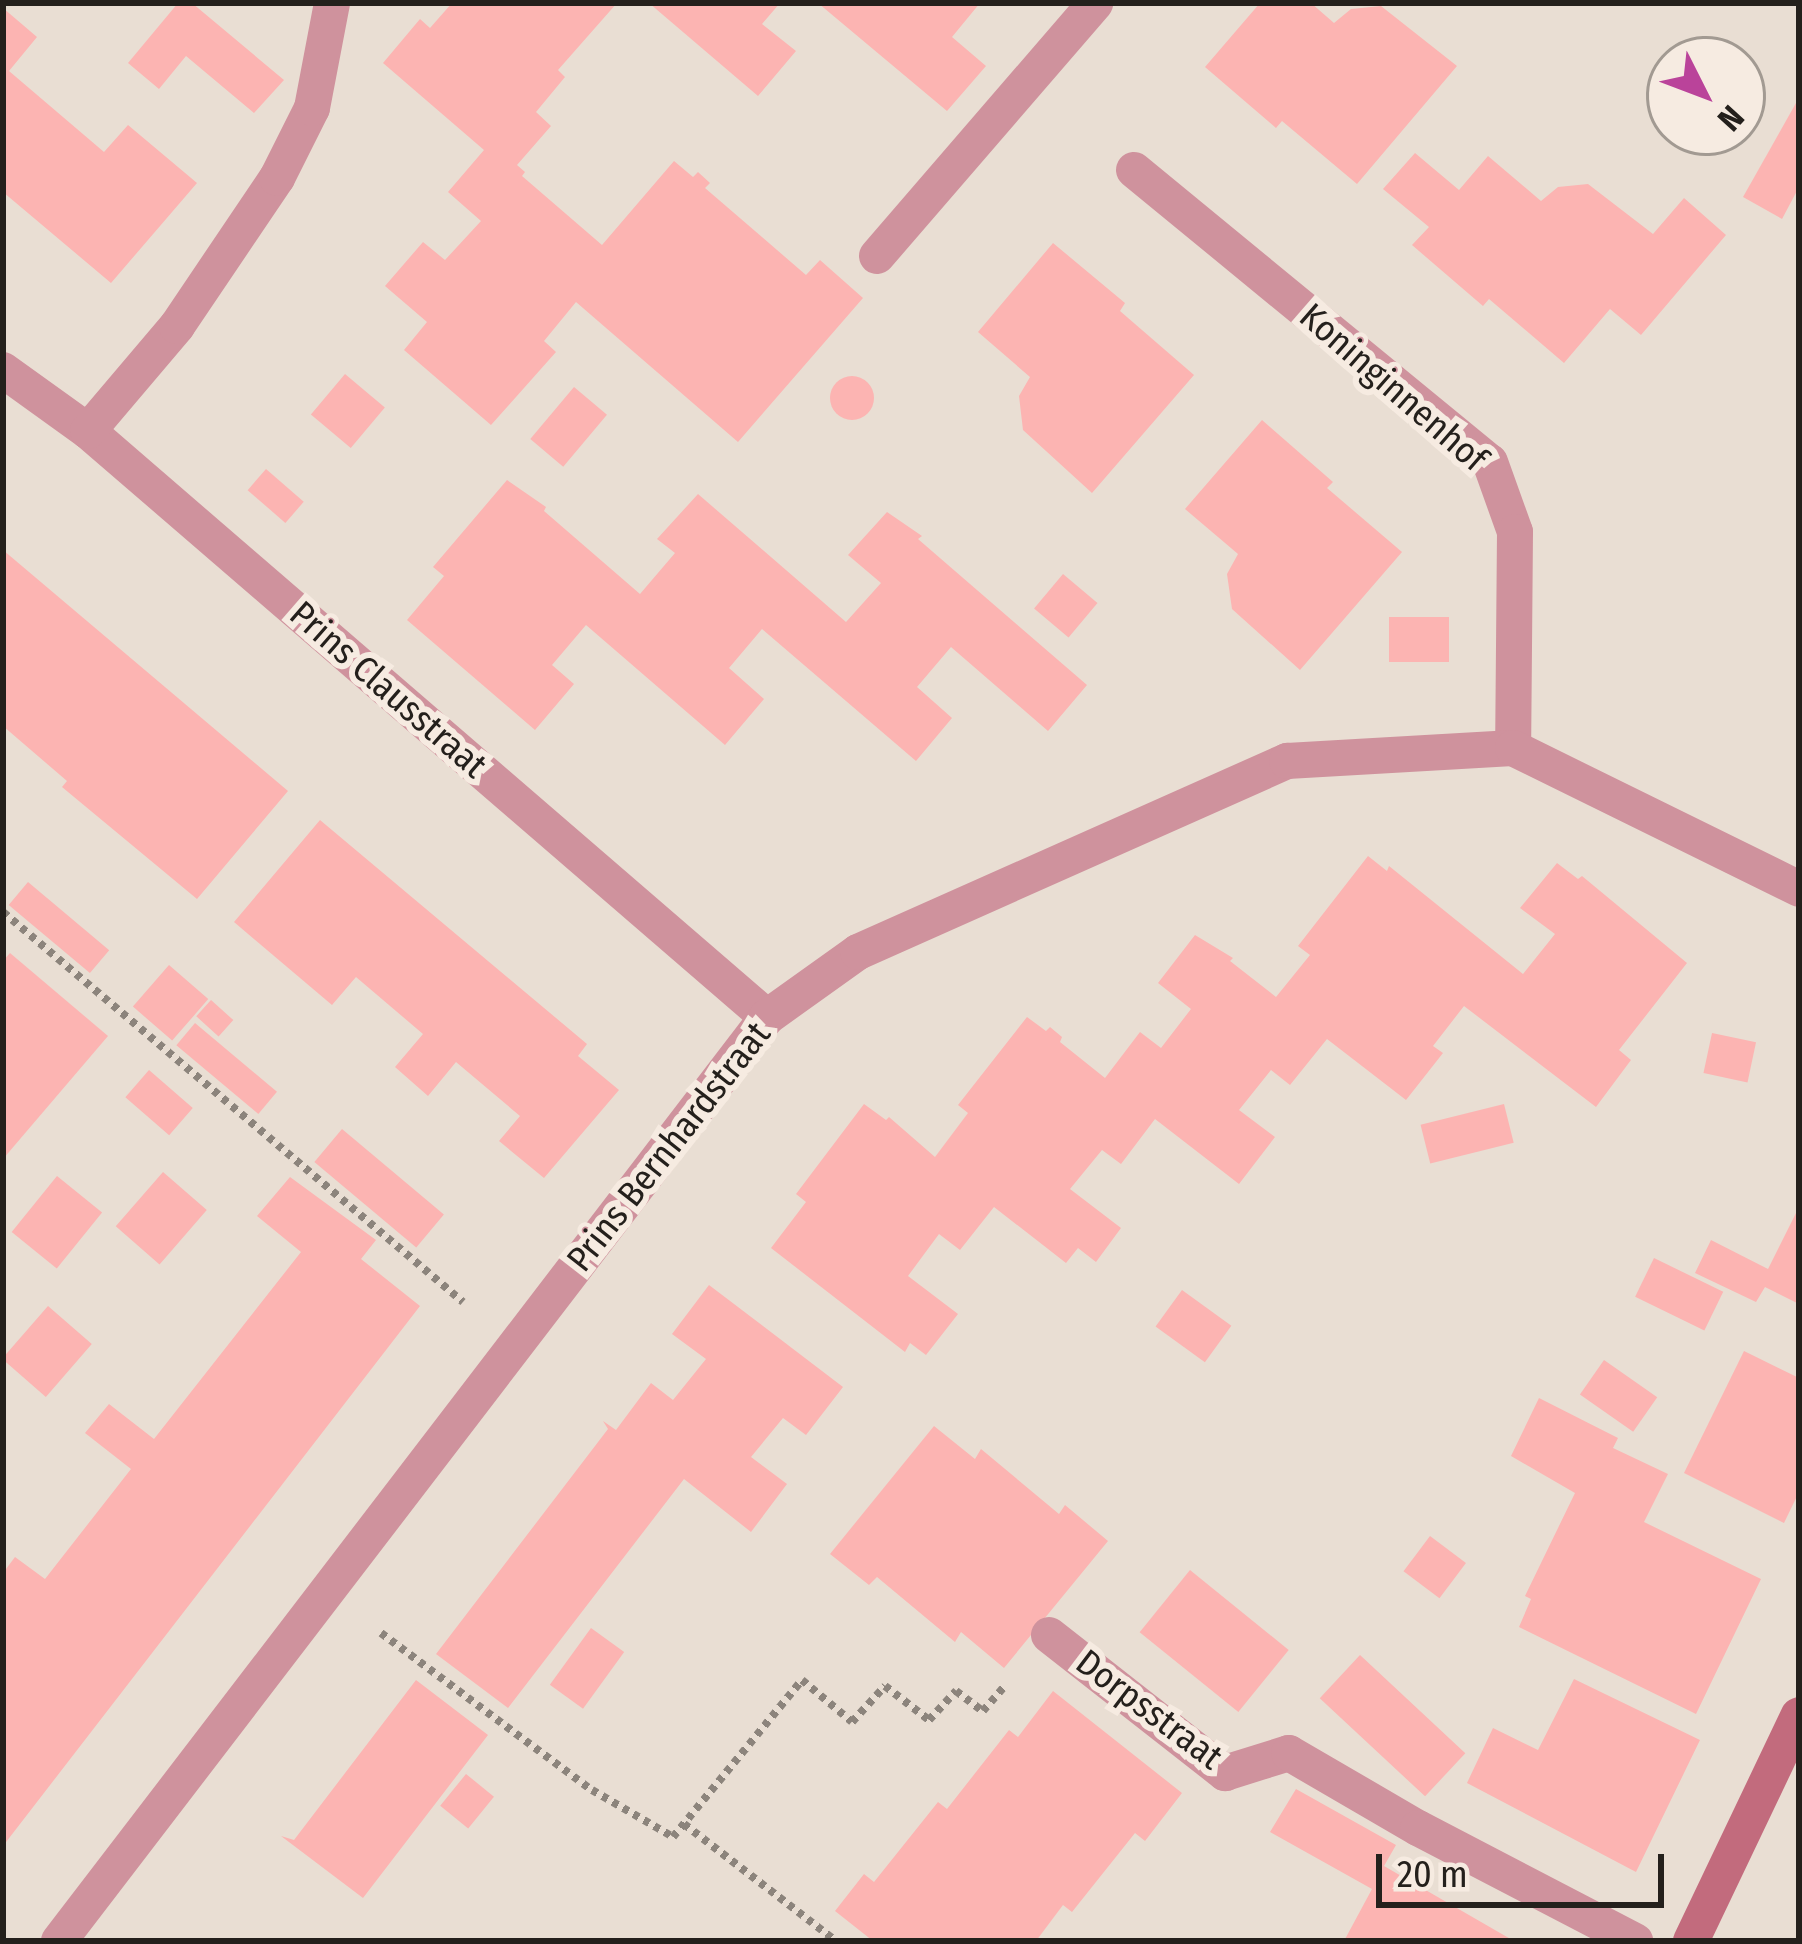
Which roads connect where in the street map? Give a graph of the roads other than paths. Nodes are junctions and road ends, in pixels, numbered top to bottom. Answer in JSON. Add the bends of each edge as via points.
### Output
{"nodes":[{"id":1,"x":332,"y":3,"type":"edge"},
{"id":2,"x":1095,"y":3,"type":"edge"},
{"id":3,"x":1134,"y":170,"type":"dead end"},
{"id":4,"x":877,"y":256,"type":"dead end"},
{"id":5,"x":3,"y":370,"type":"edge"},
{"id":6,"x":88,"y":431,"type":"junction"},
{"id":7,"x":1513,"y":748,"type":"junction"},
{"id":8,"x":1799,"y":889,"type":"edge"},
{"id":9,"x":767,"y":1017,"type":"junction"},
{"id":10,"x":1049,"y":1635,"type":"road end"},
{"id":11,"x":1799,"y":1715,"type":"edge"},
{"id":12,"x":59,"y":1941,"type":"edge"},
{"id":13,"x":1635,"y":1941,"type":"edge"},
{"id":14,"x":1691,"y":1941,"type":"edge"}],
"edges":[{"from":1,"to":6,"type":"street","via":[[312,108],[277,178],[177,326]]},
{"from":2,"to":4,"type":"street"},
{"from":3,"to":7,"type":"street","name":"Koninginnenhof","via":[[1490,461],[1515,532]]},
{"from":5,"to":6,"type":"street","name":"Prins Clausstraat"},
{"from":6,"to":9,"type":"street","name":"Prins Clausstraat"},
{"from":7,"to":8,"type":"street","name":"Prins Bernhardstraat"},
{"from":7,"to":9,"type":"street","name":"Prins Bernhardstraat","via":[[1287,761],[858,952]]},
{"from":9,"to":12,"type":"street","name":"Prins Bernhardstraat"},
{"from":10,"to":13,"type":"street","name":"Dorpsstraat","via":[[1225,1773],[1289,1753]]},
{"from":11,"to":14,"type":"street"}]}
